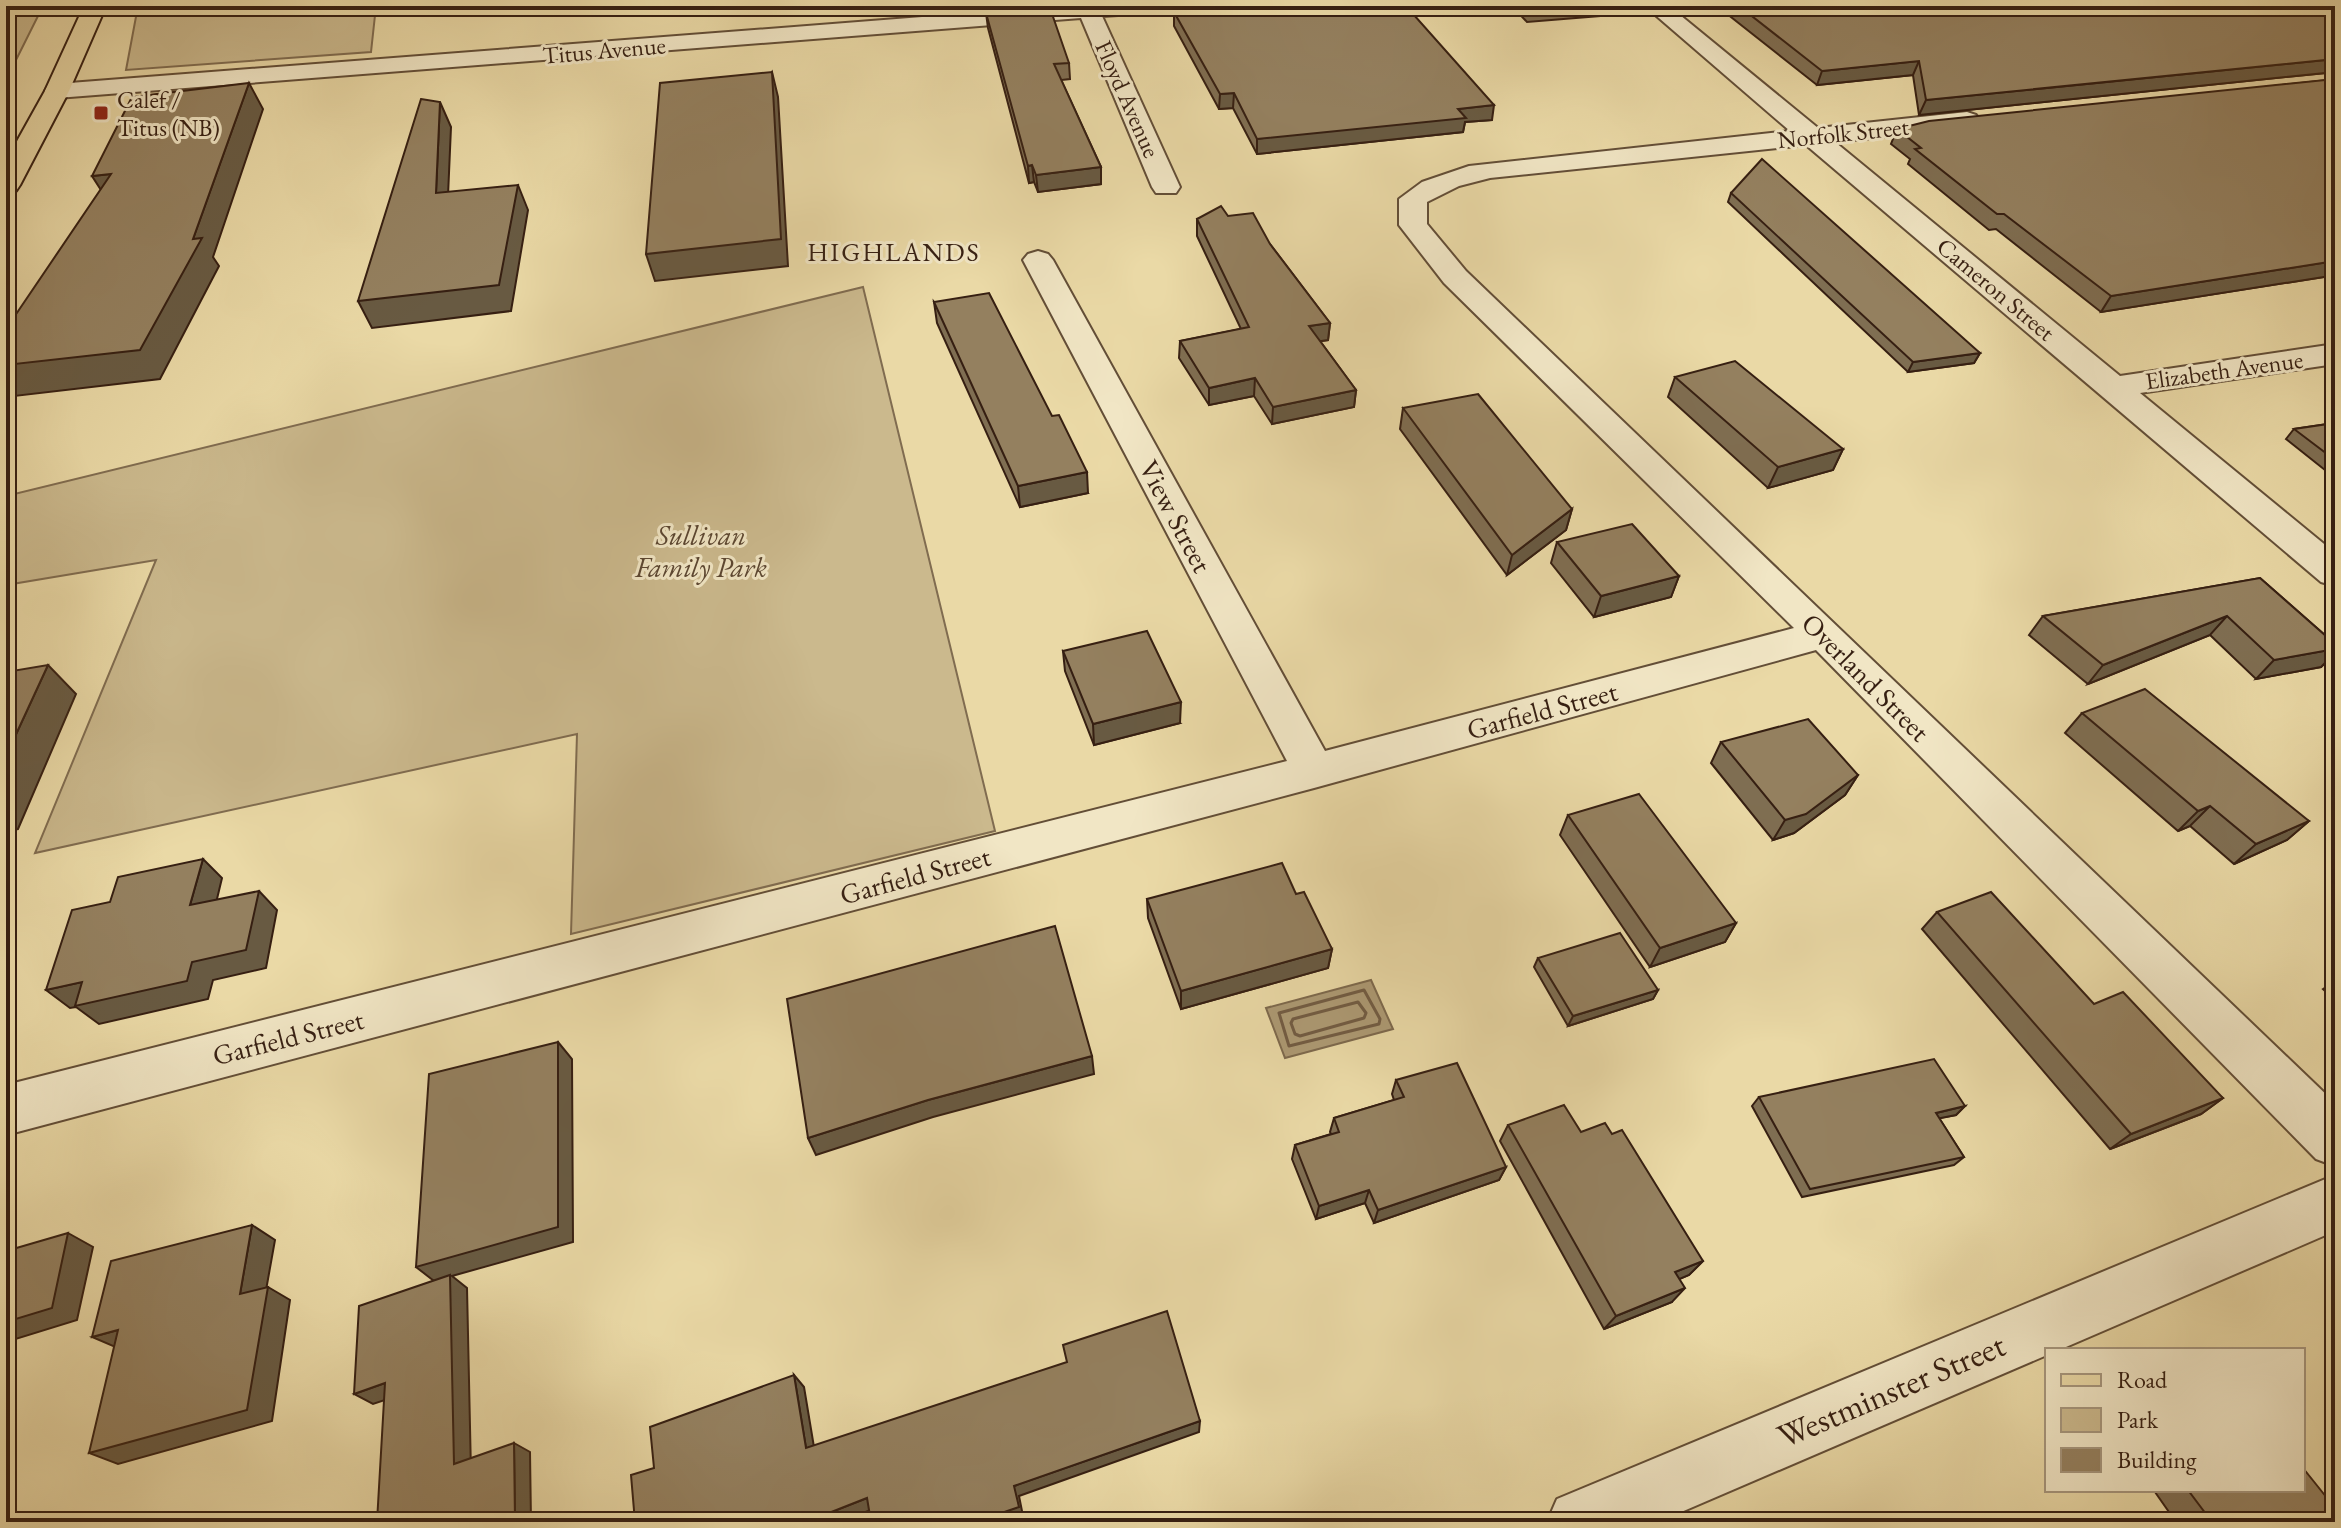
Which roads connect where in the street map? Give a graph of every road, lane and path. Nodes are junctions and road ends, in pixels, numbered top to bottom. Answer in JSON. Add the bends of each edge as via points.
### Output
{"nodes":[{"id":1,"x":95,"y":6,"type":"edge"},
{"id":2,"x":1150,"y":6,"type":"edge"},
{"id":3,"x":1656,"y":6,"type":"edge"},
{"id":4,"x":1089,"y":11,"type":"junction"},
{"id":5,"x":57,"y":91,"type":"junction"},
{"id":6,"x":1986,"y":118,"type":"edge"},
{"id":7,"x":1812,"y":136,"type":"junction"},
{"id":8,"x":6,"y":185,"type":"edge"},
{"id":9,"x":1166,"y":187,"type":"dead end"},
{"id":10,"x":1411,"y":207,"type":"joint"},
{"id":11,"x":1038,"y":260,"type":"dead end"},
{"id":12,"x":2335,"y":354,"type":"edge"},
{"id":13,"x":2113,"y":387,"type":"junction"},
{"id":14,"x":2335,"y":573,"type":"edge"},
{"id":15,"x":1824,"y":634,"type":"junction"},
{"id":16,"x":1314,"y":771,"type":"junction"},
{"id":17,"x":6,"y":1110,"type":"edge"},
{"id":18,"x":2335,"y":1140,"type":"edge"},
{"id":19,"x":2335,"y":1203,"type":"edge"},
{"id":20,"x":1580,"y":1522,"type":"edge"}],
"edges":[{"from":1,"to":5,"type":"main road"},
{"from":2,"to":4,"type":"street","name":"Titus Avenue"},
{"from":3,"to":7,"type":"street","name":"Cameron Street"},
{"from":4,"to":5,"type":"street","name":"Titus Avenue"},
{"from":4,"to":9,"type":"street","name":"Floyd Avenue"},
{"from":5,"to":8,"type":"main road"},
{"from":6,"to":7,"type":"street","name":"Norfolk Street"},
{"from":7,"to":10,"type":"street","name":"Norfolk Street","via":[[1490,170],[1449,178],[1413,199]]},
{"from":7,"to":13,"type":"street","name":"Cameron Street"},
{"from":10,"to":15,"type":"street","name":"Overland Street","via":[[1413,225],[1455,277]]},
{"from":11,"to":16,"type":"street","name":"View Street"},
{"from":12,"to":13,"type":"street","name":"Elizabeth Avenue"},
{"from":13,"to":14,"type":"street","name":"Cameron Street"},
{"from":15,"to":16,"type":"street","name":"Garfield Street"},
{"from":15,"to":18,"type":"street","name":"Overland Street"},
{"from":16,"to":17,"type":"street","name":"Garfield Street"},
{"from":19,"to":20,"type":"street","name":"Westminster Street"}]}
